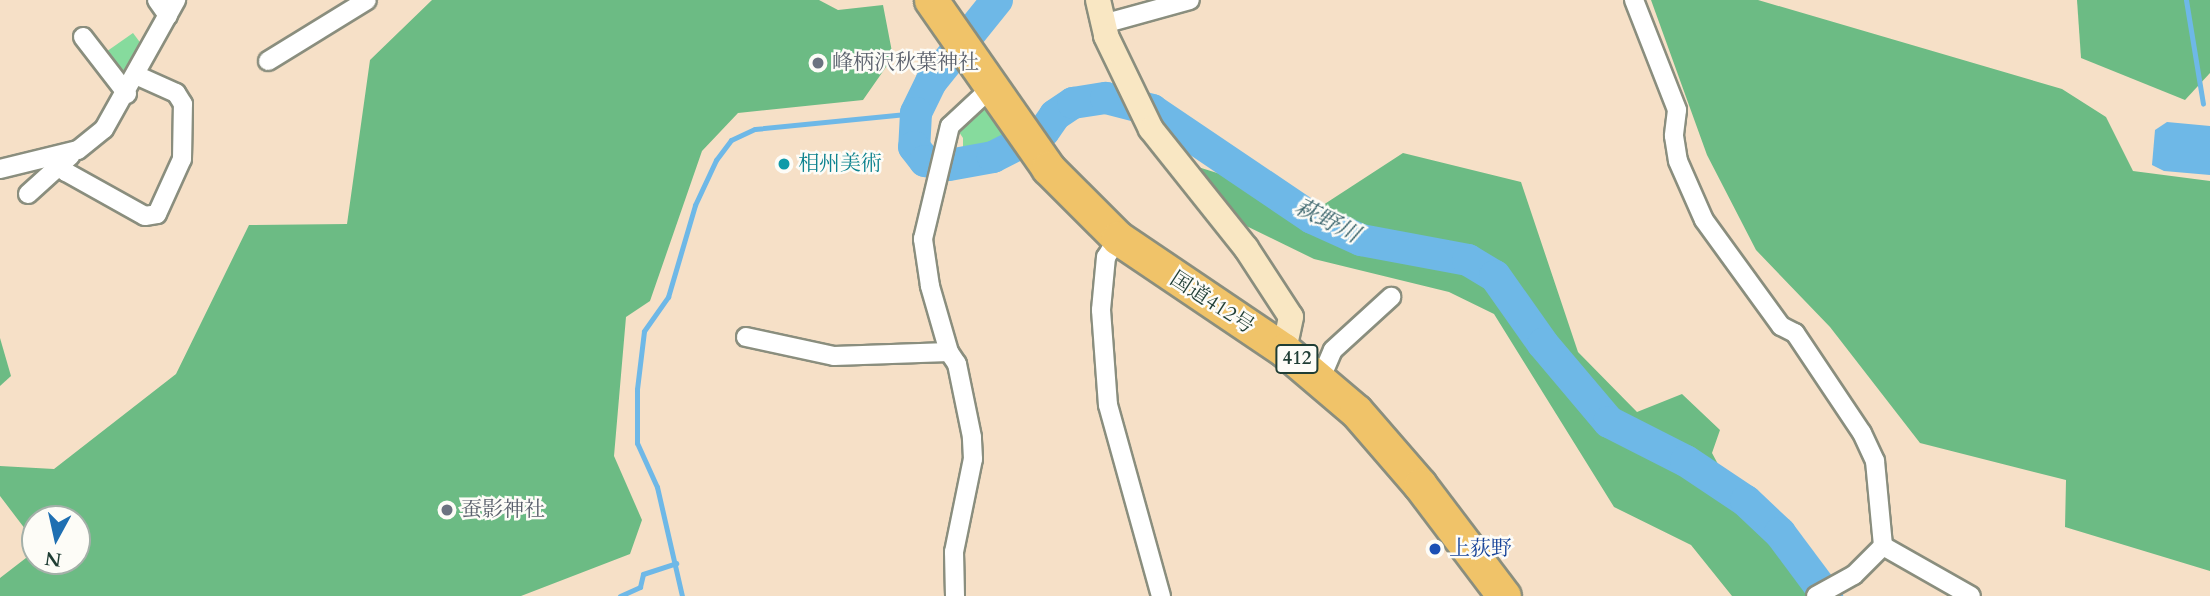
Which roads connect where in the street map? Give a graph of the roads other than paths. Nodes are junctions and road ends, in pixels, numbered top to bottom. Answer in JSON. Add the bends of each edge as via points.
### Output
{"nodes":[{"id":1,"x":157,"y":0,"type":"edge"},
{"id":2,"x":367,"y":0,"type":"edge"},
{"id":3,"x":931,"y":0,"type":"edge"},
{"id":4,"x":1190,"y":0,"type":"edge"},
{"id":5,"x":1634,"y":0,"type":"edge"},
{"id":6,"x":172,"y":8,"type":"edge"},
{"id":7,"x":1101,"y":12,"type":"edge"},
{"id":8,"x":83,"y":37,"type":"dead end"},
{"id":9,"x":268,"y":61,"type":"dead end"},
{"id":10,"x":136,"y":75,"type":"junction"},
{"id":11,"x":984,"y":78,"type":"junction"},
{"id":12,"x":127,"y":94,"type":"junction"},
{"id":13,"x":78,"y":150,"type":"junction"},
{"id":14,"x":60,"y":164,"type":"junction"},
{"id":15,"x":0,"y":169,"type":"edge"},
{"id":16,"x":28,"y":194,"type":"dead end"},
{"id":17,"x":1118,"y":238,"type":"junction"},
{"id":18,"x":1391,"y":297,"type":"dead end"},
{"id":19,"x":746,"y":337,"type":"dead end"},
{"id":20,"x":1284,"y":350,"type":"junction"},
{"id":21,"x":949,"y":352,"type":"junction"},
{"id":22,"x":1321,"y":378,"type":"junction"},
{"id":23,"x":1883,"y":545,"type":"junction"},
{"id":24,"x":955,"y":596,"type":"edge"},
{"id":25,"x":1161,"y":596,"type":"edge"},
{"id":26,"x":1504,"y":596,"type":"edge"},
{"id":27,"x":1816,"y":596,"type":"edge"},
{"id":28,"x":1971,"y":596,"type":"edge"}],
"edges":[{"from":1,"to":6,"type":"street"},
{"from":2,"to":9,"type":"street"},
{"from":3,"to":11,"type":"highway","name":"国道412号","number":"412"},
{"from":4,"to":7,"type":"street"},
{"from":5,"to":23,"type":"street","via":[[1677,110],[1674,136],[1678,161],[1704,220],[1781,326],[1795,334],[1862,433],[1875,461]]},
{"from":6,"to":10,"type":"street"},
{"from":7,"to":20,"type":"street","via":[[1134,100],[1151,129],[1246,248],[1291,317]]},
{"from":8,"to":12,"type":"street"},
{"from":10,"to":12,"type":"street"},
{"from":10,"to":14,"type":"street","via":[[176,93],[183,104],[182,159],[157,214],[145,216],[66,172]]},
{"from":11,"to":17,"type":"highway","name":"国道412号","number":"412","via":[[1048,167]]},
{"from":11,"to":21,"type":"street","via":[[950,126],[923,239],[930,286]]},
{"from":12,"to":13,"type":"street","via":[[104,129]]},
{"from":13,"to":14,"type":"street"},
{"from":13,"to":15,"type":"street"},
{"from":14,"to":16,"type":"street"},
{"from":17,"to":20,"type":"highway","name":"国道412号","number":"412"},
{"from":17,"to":25,"type":"street","via":[[1107,257],[1101,310],[1108,405]]},
{"from":18,"to":22,"type":"street","via":[[1369,309],[1333,349]]},
{"from":19,"to":21,"type":"street","via":[[834,356]]},
{"from":20,"to":22,"type":"highway","name":"国道412号","number":"412"},
{"from":21,"to":24,"type":"street","via":[[957,364],[973,459],[954,552]]},
{"from":22,"to":26,"type":"highway","name":"国道412号","number":"412","via":[[1420,485]]},
{"from":23,"to":27,"type":"street","via":[[1854,575]]},
{"from":23,"to":28,"type":"street"}]}
